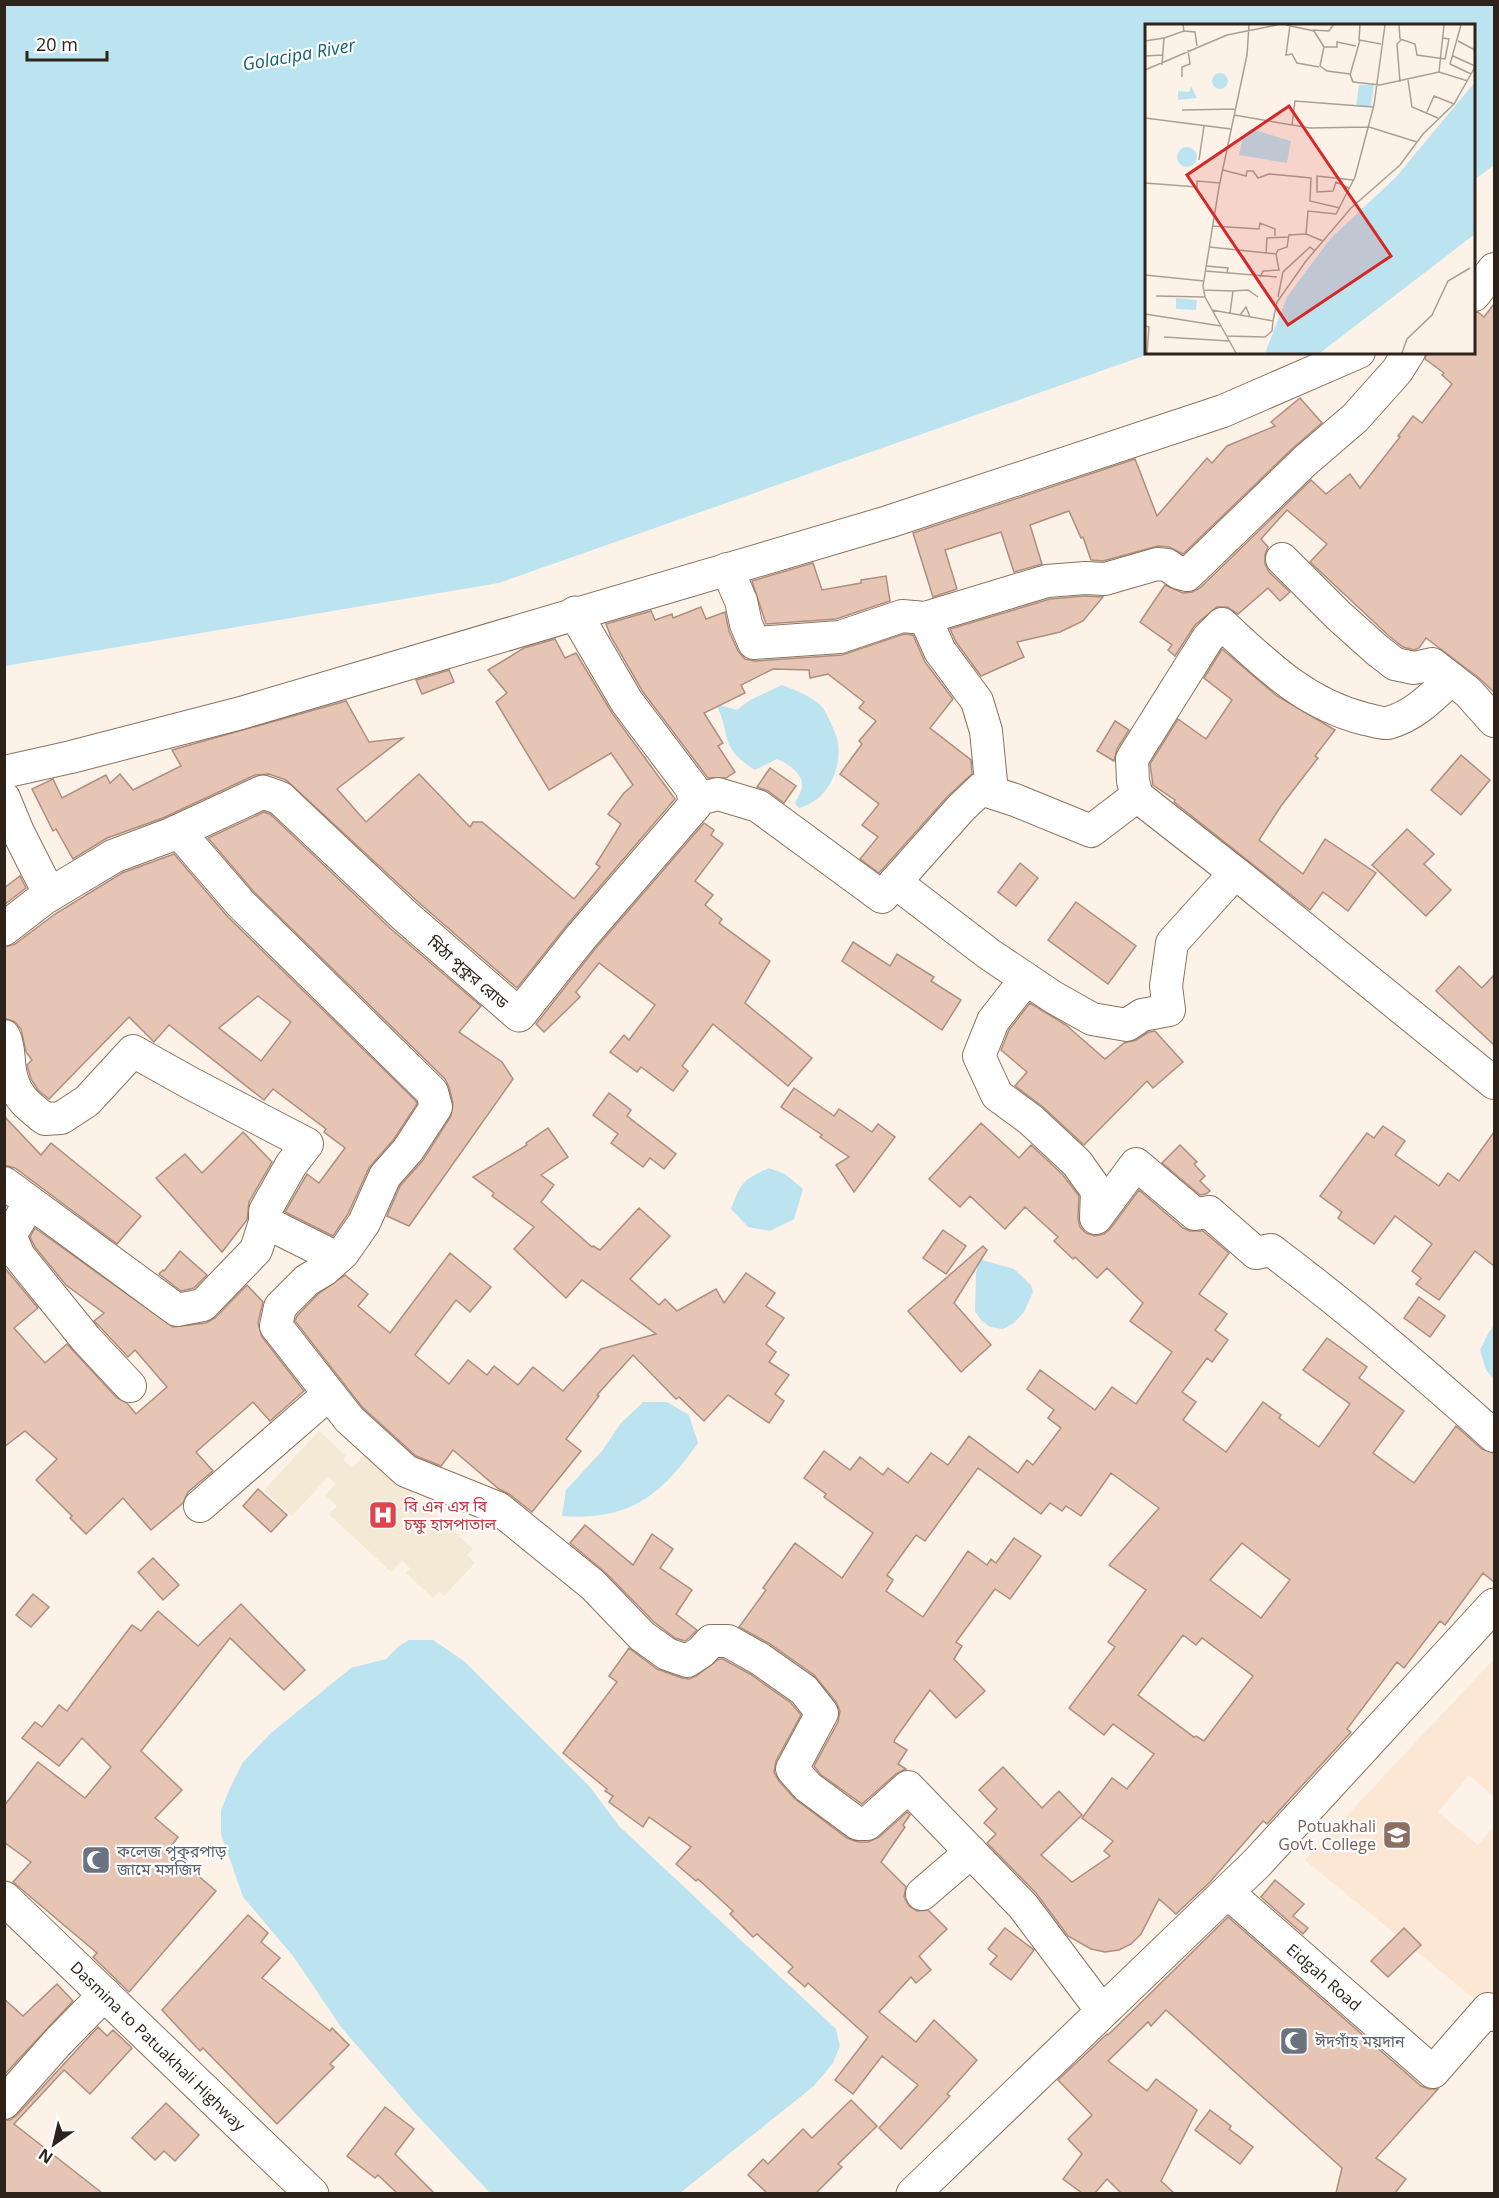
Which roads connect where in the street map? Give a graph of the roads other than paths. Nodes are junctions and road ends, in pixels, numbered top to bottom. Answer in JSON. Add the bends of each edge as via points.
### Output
{"nodes":[{"id":1,"x":1494,"y":269,"type":"edge"},
{"id":2,"x":1475,"y":293,"type":"edge"},
{"id":3,"x":1354,"y":354,"type":"edge"},
{"id":4,"x":1408,"y":354,"type":"edge"},
{"id":5,"x":1281,"y":559,"type":"dead end"},
{"id":6,"x":727,"y":569,"type":"junction"},
{"id":7,"x":575,"y":613,"type":"junction"},
{"id":8,"x":925,"y":618,"type":"junction"},
{"id":9,"x":1451,"y":679,"type":"junction"},
{"id":10,"x":1494,"y":721,"type":"edge"},
{"id":11,"x":4,"y":772,"type":"edge"},
{"id":12,"x":992,"y":792,"type":"junction"},
{"id":13,"x":1137,"y":796,"type":"junction"},
{"id":14,"x":4,"y":798,"type":"edge"},
{"id":15,"x":696,"y":800,"type":"junction"},
{"id":16,"x":178,"y":831,"type":"junction"},
{"id":17,"x":1235,"y":873,"type":"junction"},
{"id":18,"x":895,"y":882,"type":"junction"},
{"id":19,"x":50,"y":895,"type":"junction"},
{"id":20,"x":4,"y":929,"type":"edge"},
{"id":21,"x":1026,"y":980,"type":"junction"},
{"id":22,"x":4,"y":1036,"type":"edge"},
{"id":23,"x":1494,"y":1083,"type":"edge"},
{"id":24,"x":4,"y":1183,"type":"edge"},
{"id":25,"x":30,"y":1203,"type":"junction"},
{"id":26,"x":265,"y":1222,"type":"junction"},
{"id":27,"x":337,"y":1258,"type":"junction"},
{"id":28,"x":130,"y":1386,"type":"dead end"},
{"id":29,"x":329,"y":1394,"type":"junction"},
{"id":30,"x":1494,"y":1436,"type":"edge"},
{"id":31,"x":200,"y":1506,"type":"dead end"},
{"id":32,"x":1494,"y":1605,"type":"edge"},
{"id":33,"x":971,"y":1852,"type":"junction"},
{"id":34,"x":1227,"y":1892,"type":"junction"},
{"id":35,"x":922,"y":1894,"type":"dead end"},
{"id":36,"x":4,"y":1898,"type":"edge"},
{"id":37,"x":105,"y":1994,"type":"junction"},
{"id":38,"x":1102,"y":2011,"type":"junction"},
{"id":39,"x":1494,"y":2014,"type":"edge"},
{"id":40,"x":4,"y":2103,"type":"edge"},
{"id":41,"x":312,"y":2193,"type":"edge"},
{"id":42,"x":913,"y":2193,"type":"edge"}],
"edges":[{"from":1,"to":2,"type":"street"},
{"from":3,"to":6,"type":"street","via":[[1223,411],[888,522]]},
{"from":4,"to":8,"type":"street","via":[[1355,418],[1187,575],[1157,564],[1105,579],[1047,581]]},
{"from":5,"to":9,"type":"street","via":[[1395,664],[1414,668],[1432,664]]},
{"from":6,"to":7,"type":"street"},
{"from":6,"to":8,"type":"street","via":[[754,643],[840,637],[902,616]]},
{"from":7,"to":11,"type":"street","via":[[241,713]]},
{"from":7,"to":15,"type":"street","via":[[627,702],[692,788]]},
{"from":8,"to":12,"type":"street","via":[[940,651],[977,701],[986,731]]},
{"from":9,"to":10,"type":"street"},
{"from":9,"to":13,"type":"street","via":[[1412,713],[1385,724],[1345,714],[1306,695],[1222,624],[1208,638],[1132,759]]},
{"from":12,"to":13,"type":"street","via":[[1091,831]]},
{"from":12,"to":18,"type":"street","via":[[981,789]]},
{"from":13,"to":17,"type":"street"},
{"from":14,"to":19,"type":"street"},
{"from":15,"to":16,"type":"street","name":"মিঠা পুকুর রোড","via":[[519,1015],[404,915],[280,798],[263,792]]},
{"from":15,"to":18,"type":"street","via":[[718,794],[758,806],[882,897]]},
{"from":16,"to":19,"type":"street","name":"মিঠা পুকুর রোড","via":[[114,856]]},
{"from":16,"to":27,"type":"street","via":[[241,903],[432,1092],[436,1107],[408,1150],[385,1176],[364,1223]]},
{"from":17,"to":21,"type":"street","via":[[1172,943],[1166,987],[1169,1010],[1142,1015],[1126,1025],[1092,1019]]},
{"from":17,"to":23,"type":"street"},
{"from":18,"to":21,"type":"street"},
{"from":19,"to":20,"type":"street","name":"মিঠা পুকুর রোড"},
{"from":21,"to":30,"type":"street","via":[[993,1021],[980,1056],[997,1095],[1077,1163],[1097,1191],[1096,1218],[1136,1164],[1196,1214],[1209,1212],[1256,1254],[1271,1250],[1316,1283]]},
{"from":22,"to":26,"type":"street","via":[[12,1079],[24,1103],[45,1119],[61,1118],[87,1101],[133,1050],[307,1144],[265,1211]]},
{"from":24,"to":25,"type":"street"},
{"from":25,"to":26,"type":"street","via":[[177,1310],[203,1305],[256,1250]]},
{"from":25,"to":28,"type":"street","via":[[10,1235],[19,1256],[86,1340]]},
{"from":26,"to":27,"type":"street"},
{"from":27,"to":29,"type":"street","via":[[280,1307],[276,1326]]},
{"from":29,"to":31,"type":"street"},
{"from":29,"to":33,"type":"street","via":[[349,1419],[406,1471],[498,1508],[592,1585],[642,1636],[667,1654],[687,1661],[711,1641],[728,1641],[804,1690],[822,1713],[792,1769],[839,1811],[858,1824],[867,1824],[908,1787]]},
{"from":32,"to":34,"type":"street"},
{"from":33,"to":35,"type":"street"},
{"from":33,"to":38,"type":"street","via":[[1023,1906]]},
{"from":34,"to":38,"type":"street"},
{"from":34,"to":39,"type":"street","name":"Eidgah Road","via":[[1433,2072],[1488,2009]]},
{"from":36,"to":37,"type":"street","name":"Dasmina to Patuakhali Highway"},
{"from":37,"to":40,"type":"street"},
{"from":37,"to":41,"type":"street","name":"Dasmina to Patuakhali Highway"},
{"from":38,"to":42,"type":"street"}]}
